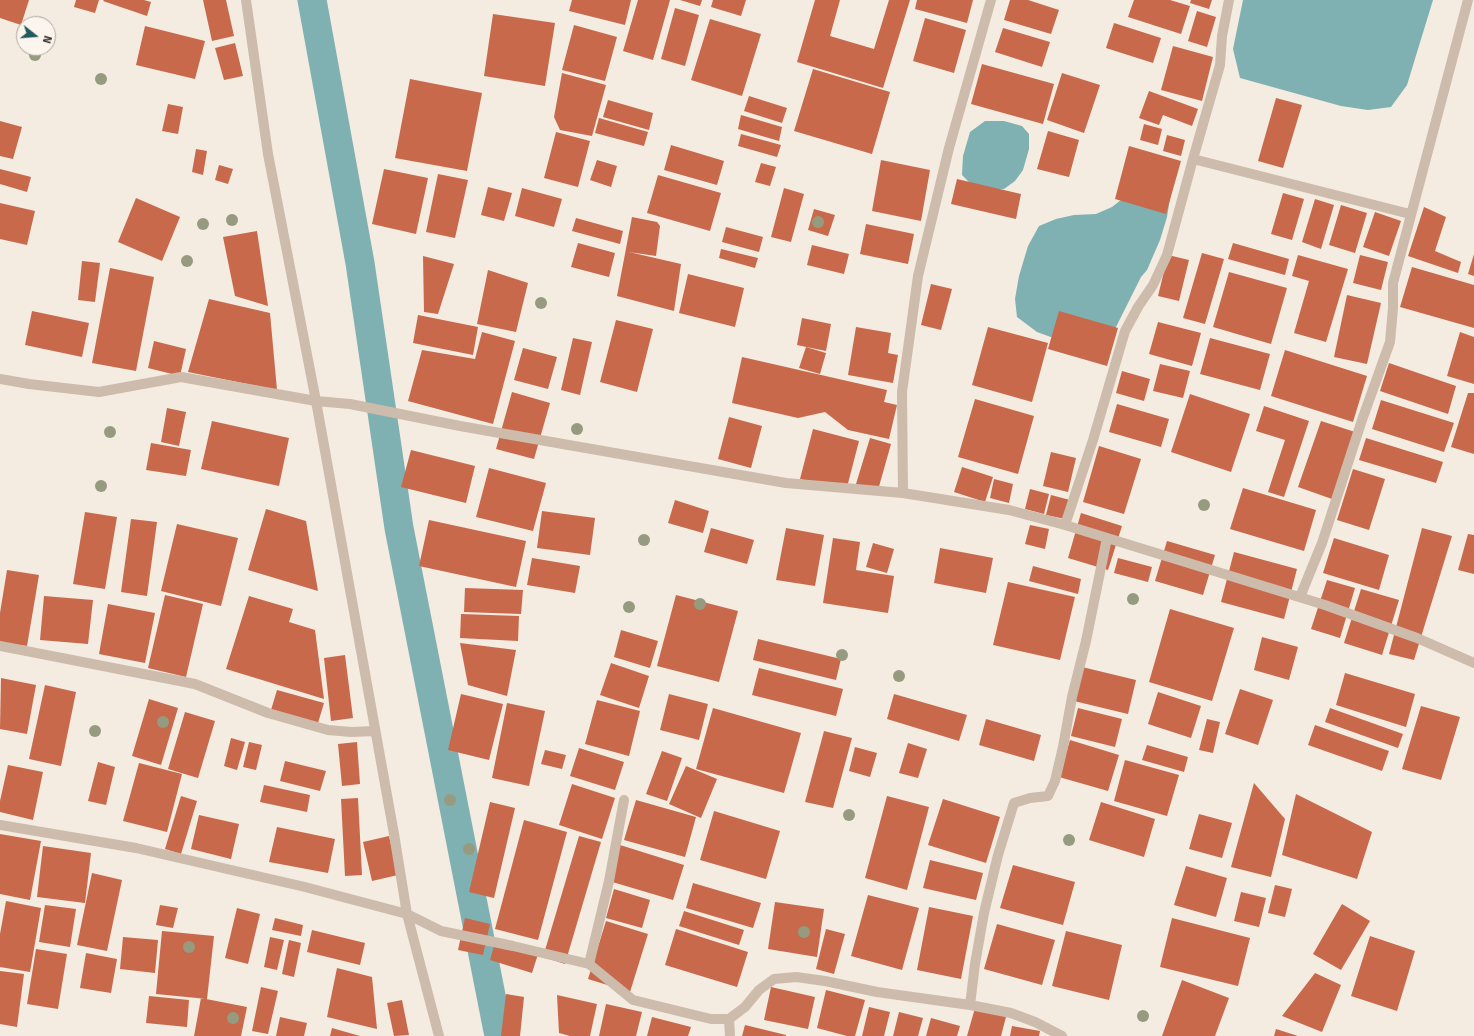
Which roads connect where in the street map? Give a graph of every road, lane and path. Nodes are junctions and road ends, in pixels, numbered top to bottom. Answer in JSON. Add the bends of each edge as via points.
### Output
{"nodes":[{"id":1,"x":246,"y":0,"type":"edge"},
{"id":2,"x":991,"y":0,"type":"edge"},
{"id":3,"x":1229,"y":0,"type":"edge"},
{"id":4,"x":1468,"y":0,"type":"edge"},
{"id":5,"x":1193,"y":159,"type":"junction"},
{"id":6,"x":1410,"y":214,"type":"junction"},
{"id":7,"x":0,"y":379,"type":"edge"},
{"id":8,"x":316,"y":401,"type":"junction"},
{"id":9,"x":903,"y":493,"type":"junction"},
{"id":10,"x":1065,"y":525,"type":"junction"},
{"id":11,"x":1107,"y":538,"type":"junction"},
{"id":12,"x":1300,"y":597,"type":"junction"},
{"id":13,"x":0,"y":646,"type":"edge"},
{"id":14,"x":1474,"y":663,"type":"edge"},
{"id":15,"x":375,"y":731,"type":"junction"},
{"id":16,"x":624,"y":800,"type":"dead end"},
{"id":17,"x":0,"y":825,"type":"edge"},
{"id":18,"x":407,"y":914,"type":"junction"},
{"id":19,"x":589,"y":964,"type":"junction"},
{"id":20,"x":970,"y":1005,"type":"junction"},
{"id":21,"x":729,"y":1019,"type":"junction"},
{"id":22,"x":438,"y":1036,"type":"edge"},
{"id":23,"x":730,"y":1036,"type":"edge"},
{"id":24,"x":1062,"y":1036,"type":"edge"}],
"edges":[{"from":1,"to":8,"type":"street","via":[[268,154]]},
{"from":2,"to":9,"type":"street","via":[[949,148],[918,276],[902,392]]},
{"from":3,"to":5,"type":"street","via":[[1220,65]]},
{"from":4,"to":6,"type":"street"},
{"from":5,"to":6,"type":"street"},
{"from":5,"to":10,"type":"street","via":[[1167,255],[1153,285],[1124,331],[1093,440]]},
{"from":6,"to":12,"type":"street","via":[[1393,283],[1390,342],[1322,543]]},
{"from":7,"to":8,"type":"street","via":[[99,392],[181,377]]},
{"from":8,"to":9,"type":"street","via":[[350,404],[427,420],[786,483]]},
{"from":8,"to":15,"type":"street"},
{"from":9,"to":10,"type":"street","via":[[1008,510]]},
{"from":10,"to":11,"type":"street"},
{"from":11,"to":12,"type":"street"},
{"from":11,"to":20,"type":"street","via":[[1055,781],[1048,796],[1014,803],[984,913]]},
{"from":12,"to":14,"type":"street","via":[[1369,620]]},
{"from":13,"to":15,"type":"street","via":[[195,684],[268,713],[328,730]]},
{"from":15,"to":18,"type":"street"},
{"from":16,"to":19,"type":"street","via":[[609,881]]},
{"from":17,"to":18,"type":"street","via":[[136,848],[305,887]]},
{"from":18,"to":19,"type":"street","via":[[441,931]]},
{"from":18,"to":22,"type":"street"},
{"from":19,"to":21,"type":"street","via":[[633,1000],[711,1018]]},
{"from":20,"to":21,"type":"street","via":[[796,977],[774,979]]},
{"from":20,"to":24,"type":"street","via":[[1011,1013]]},
{"from":21,"to":23,"type":"street"}]}
